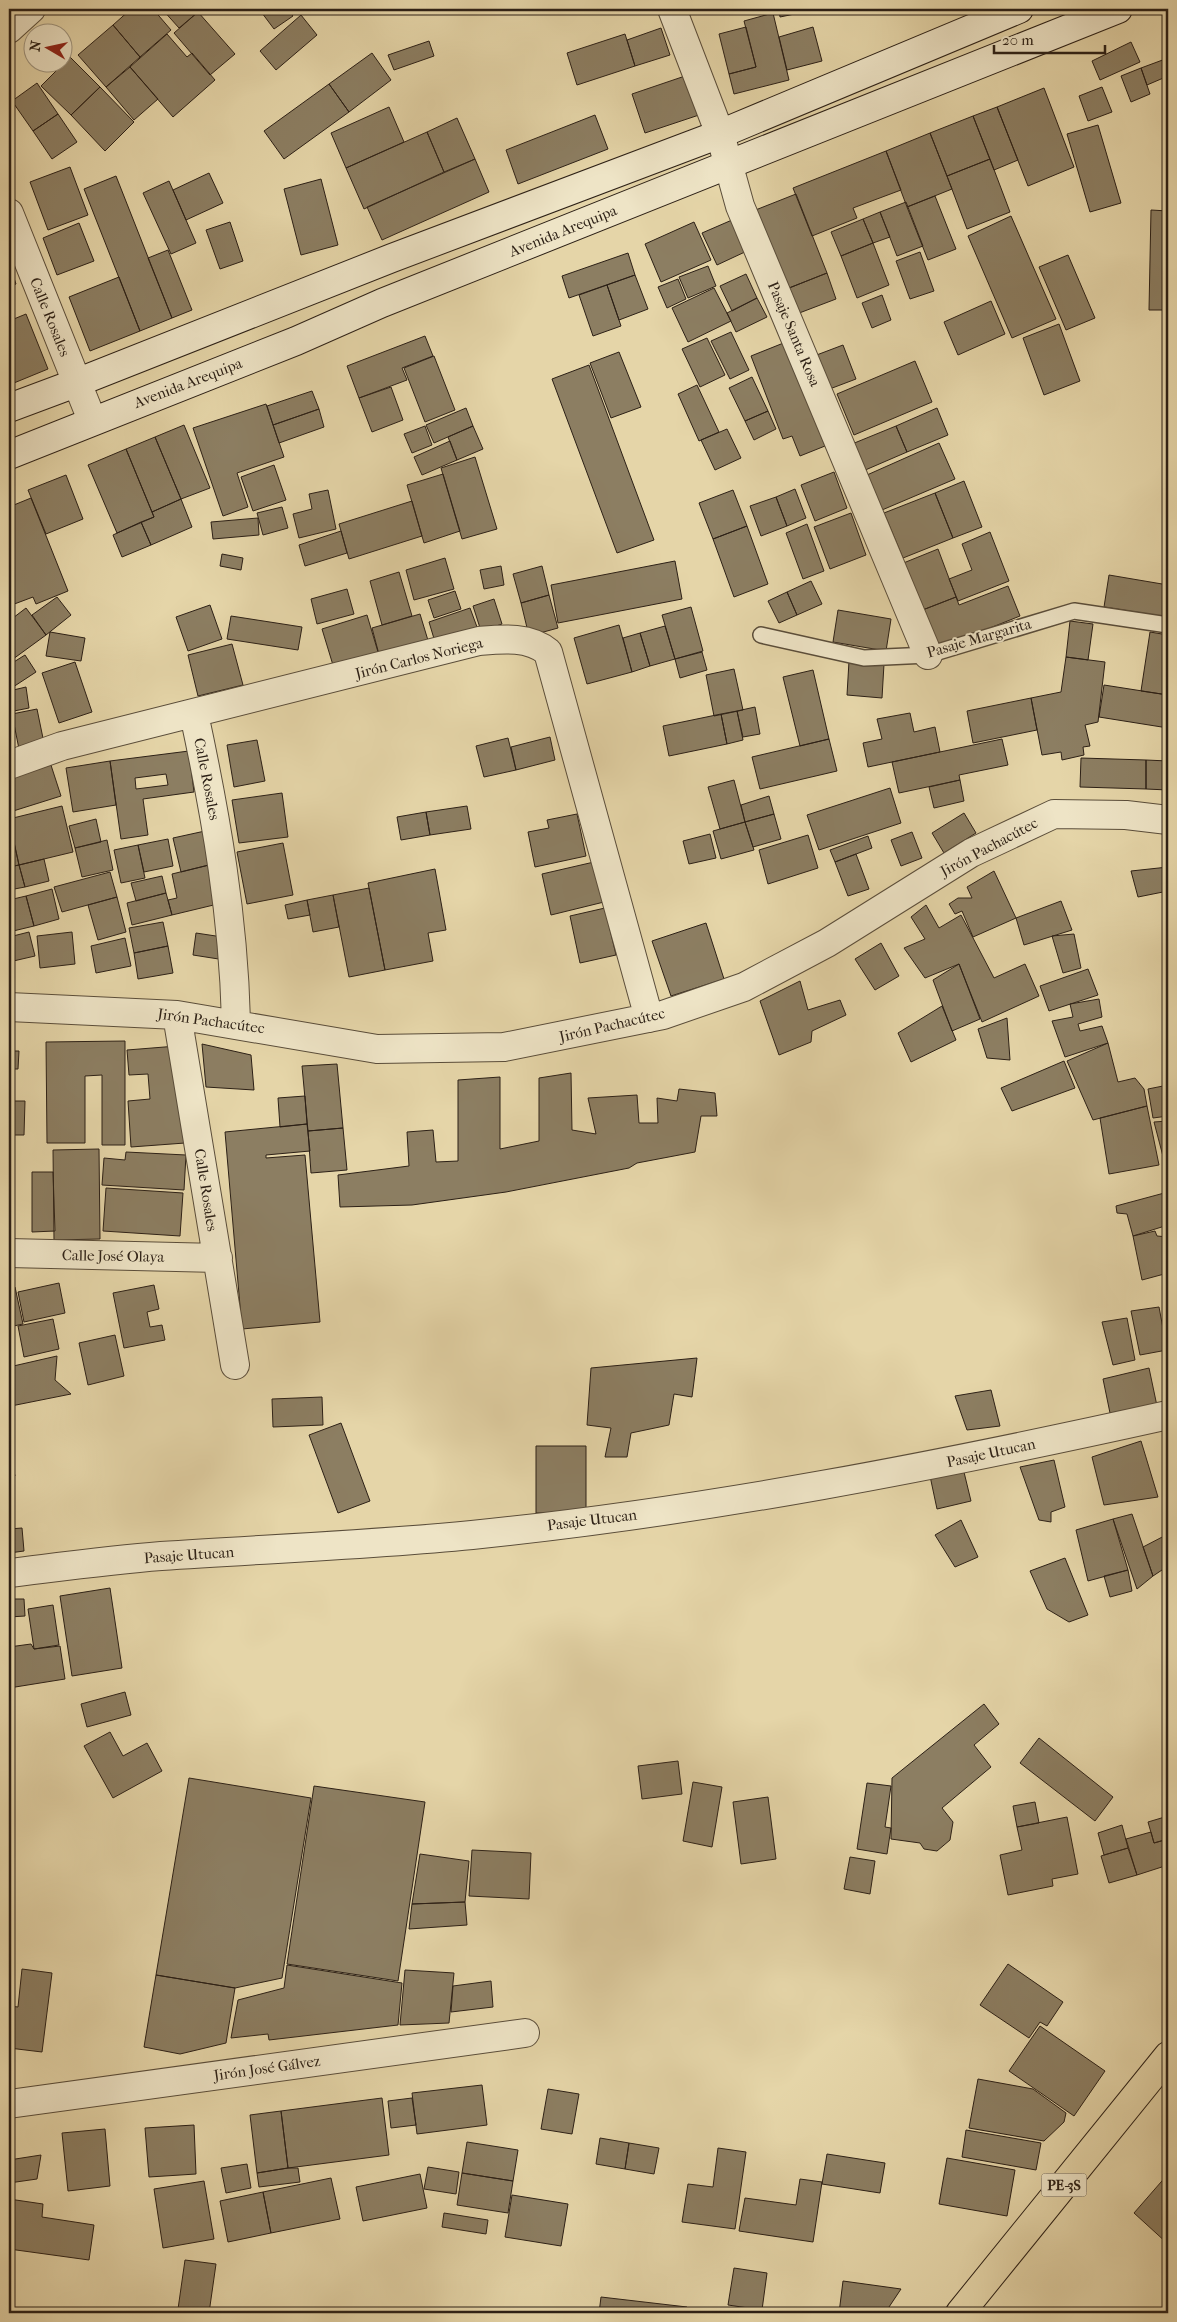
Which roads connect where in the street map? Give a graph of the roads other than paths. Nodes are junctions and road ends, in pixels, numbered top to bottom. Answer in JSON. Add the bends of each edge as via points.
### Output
{"nodes":[{"id":1,"x":31,"y":9,"type":"edge"},
{"id":2,"x":672,"y":9,"type":"edge"},
{"id":3,"x":1019,"y":9,"type":"edge"},
{"id":4,"x":1118,"y":9,"type":"edge"},
{"id":5,"x":9,"y":29,"type":"edge"},
{"id":6,"x":720,"y":134,"type":"junction"},
{"id":7,"x":729,"y":165,"type":"junction"},
{"id":8,"x":9,"y":213,"type":"edge"},
{"id":9,"x":76,"y":383,"type":"junction"},
{"id":10,"x":9,"y":408,"type":"edge"},
{"id":11,"x":92,"y":420,"type":"junction"},
{"id":12,"x":9,"y":455,"type":"edge"},
{"id":13,"x":1168,"y":625,"type":"edge"},
{"id":14,"x":761,"y":635,"type":"dead end"},
{"id":15,"x":928,"y":655,"type":"junction"},
{"id":16,"x":194,"y":714,"type":"junction"},
{"id":17,"x":9,"y":765,"type":"edge"},
{"id":18,"x":1168,"y":820,"type":"edge"},
{"id":19,"x":9,"y":1007,"type":"edge"},
{"id":20,"x":177,"y":1014,"type":"junction"},
{"id":21,"x":649,"y":1018,"type":"junction"},
{"id":22,"x":236,"y":1024,"type":"junction"},
{"id":23,"x":9,"y":1253,"type":"edge"},
{"id":24,"x":218,"y":1258,"type":"junction"},
{"id":25,"x":235,"y":1365,"type":"dead end"},
{"id":26,"x":1168,"y":1415,"type":"edge"},
{"id":27,"x":9,"y":1573,"type":"edge"},
{"id":28,"x":526,"y":2033,"type":"dead end"},
{"id":29,"x":1168,"y":2056,"type":"edge"},
{"id":30,"x":9,"y":2104,"type":"edge"},
{"id":31,"x":960,"y":2313,"type":"edge"}],
"edges":[{"from":1,"to":5,"type":"street"},
{"from":2,"to":6,"type":"street","name":"Pasaje Santa Rosa"},
{"from":3,"to":6,"type":"street"},
{"from":4,"to":7,"type":"street","name":"Avenida Arequipa"},
{"from":6,"to":7,"type":"street","name":"Pasaje Santa Rosa"},
{"from":6,"to":9,"type":"street","via":[[392,258]]},
{"from":7,"to":11,"type":"street","name":"Avenida Arequipa"},
{"from":7,"to":15,"type":"street","name":"Pasaje Santa Rosa","via":[[740,206]]},
{"from":8,"to":9,"type":"street","name":"Calle Rosales"},
{"from":9,"to":10,"type":"street"},
{"from":9,"to":11,"type":"street","name":"Calle Rosales"},
{"from":11,"to":12,"type":"street","name":"Avenida Arequipa"},
{"from":13,"to":15,"type":"lane","name":"Pasaje Margarita","via":[[1074,611]]},
{"from":14,"to":15,"type":"lane","name":"Pasaje Margarita","via":[[864,658]]},
{"from":16,"to":17,"type":"street","name":"Jirón Carlos Noriega","via":[[62,746]]},
{"from":16,"to":21,"type":"street","name":"Jirón Carlos Noriega","via":[[479,641],[516,640],[540,645],[548,652]]},
{"from":16,"to":22,"type":"street","name":"Calle Rosales","via":[[215,811],[235,963]]},
{"from":18,"to":21,"type":"street","name":"Jirón Pachacútec","via":[[1126,815],[1054,814],[971,853],[827,943],[744,987]]},
{"from":19,"to":20,"type":"street","name":"Jirón Pachacútec"},
{"from":20,"to":22,"type":"street","name":"Jirón Pachacútec"},
{"from":20,"to":24,"type":"street","name":"Calle Rosales"},
{"from":21,"to":22,"type":"street","name":"Jirón Pachacútec","via":[[504,1047],[445,1048],[377,1048]]},
{"from":23,"to":24,"type":"street","name":"Calle José Olaya"},
{"from":24,"to":25,"type":"street","name":"Calle Rosales"},
{"from":26,"to":27,"type":"street","name":"Pasaje Utucan","via":[[948,1463],[628,1516],[472,1534],[316,1548],[159,1556]]},
{"from":28,"to":30,"type":"street","name":"Jirón José Gálvez"},
{"from":29,"to":31,"type":"highway","number":"PE-3S"}]}
